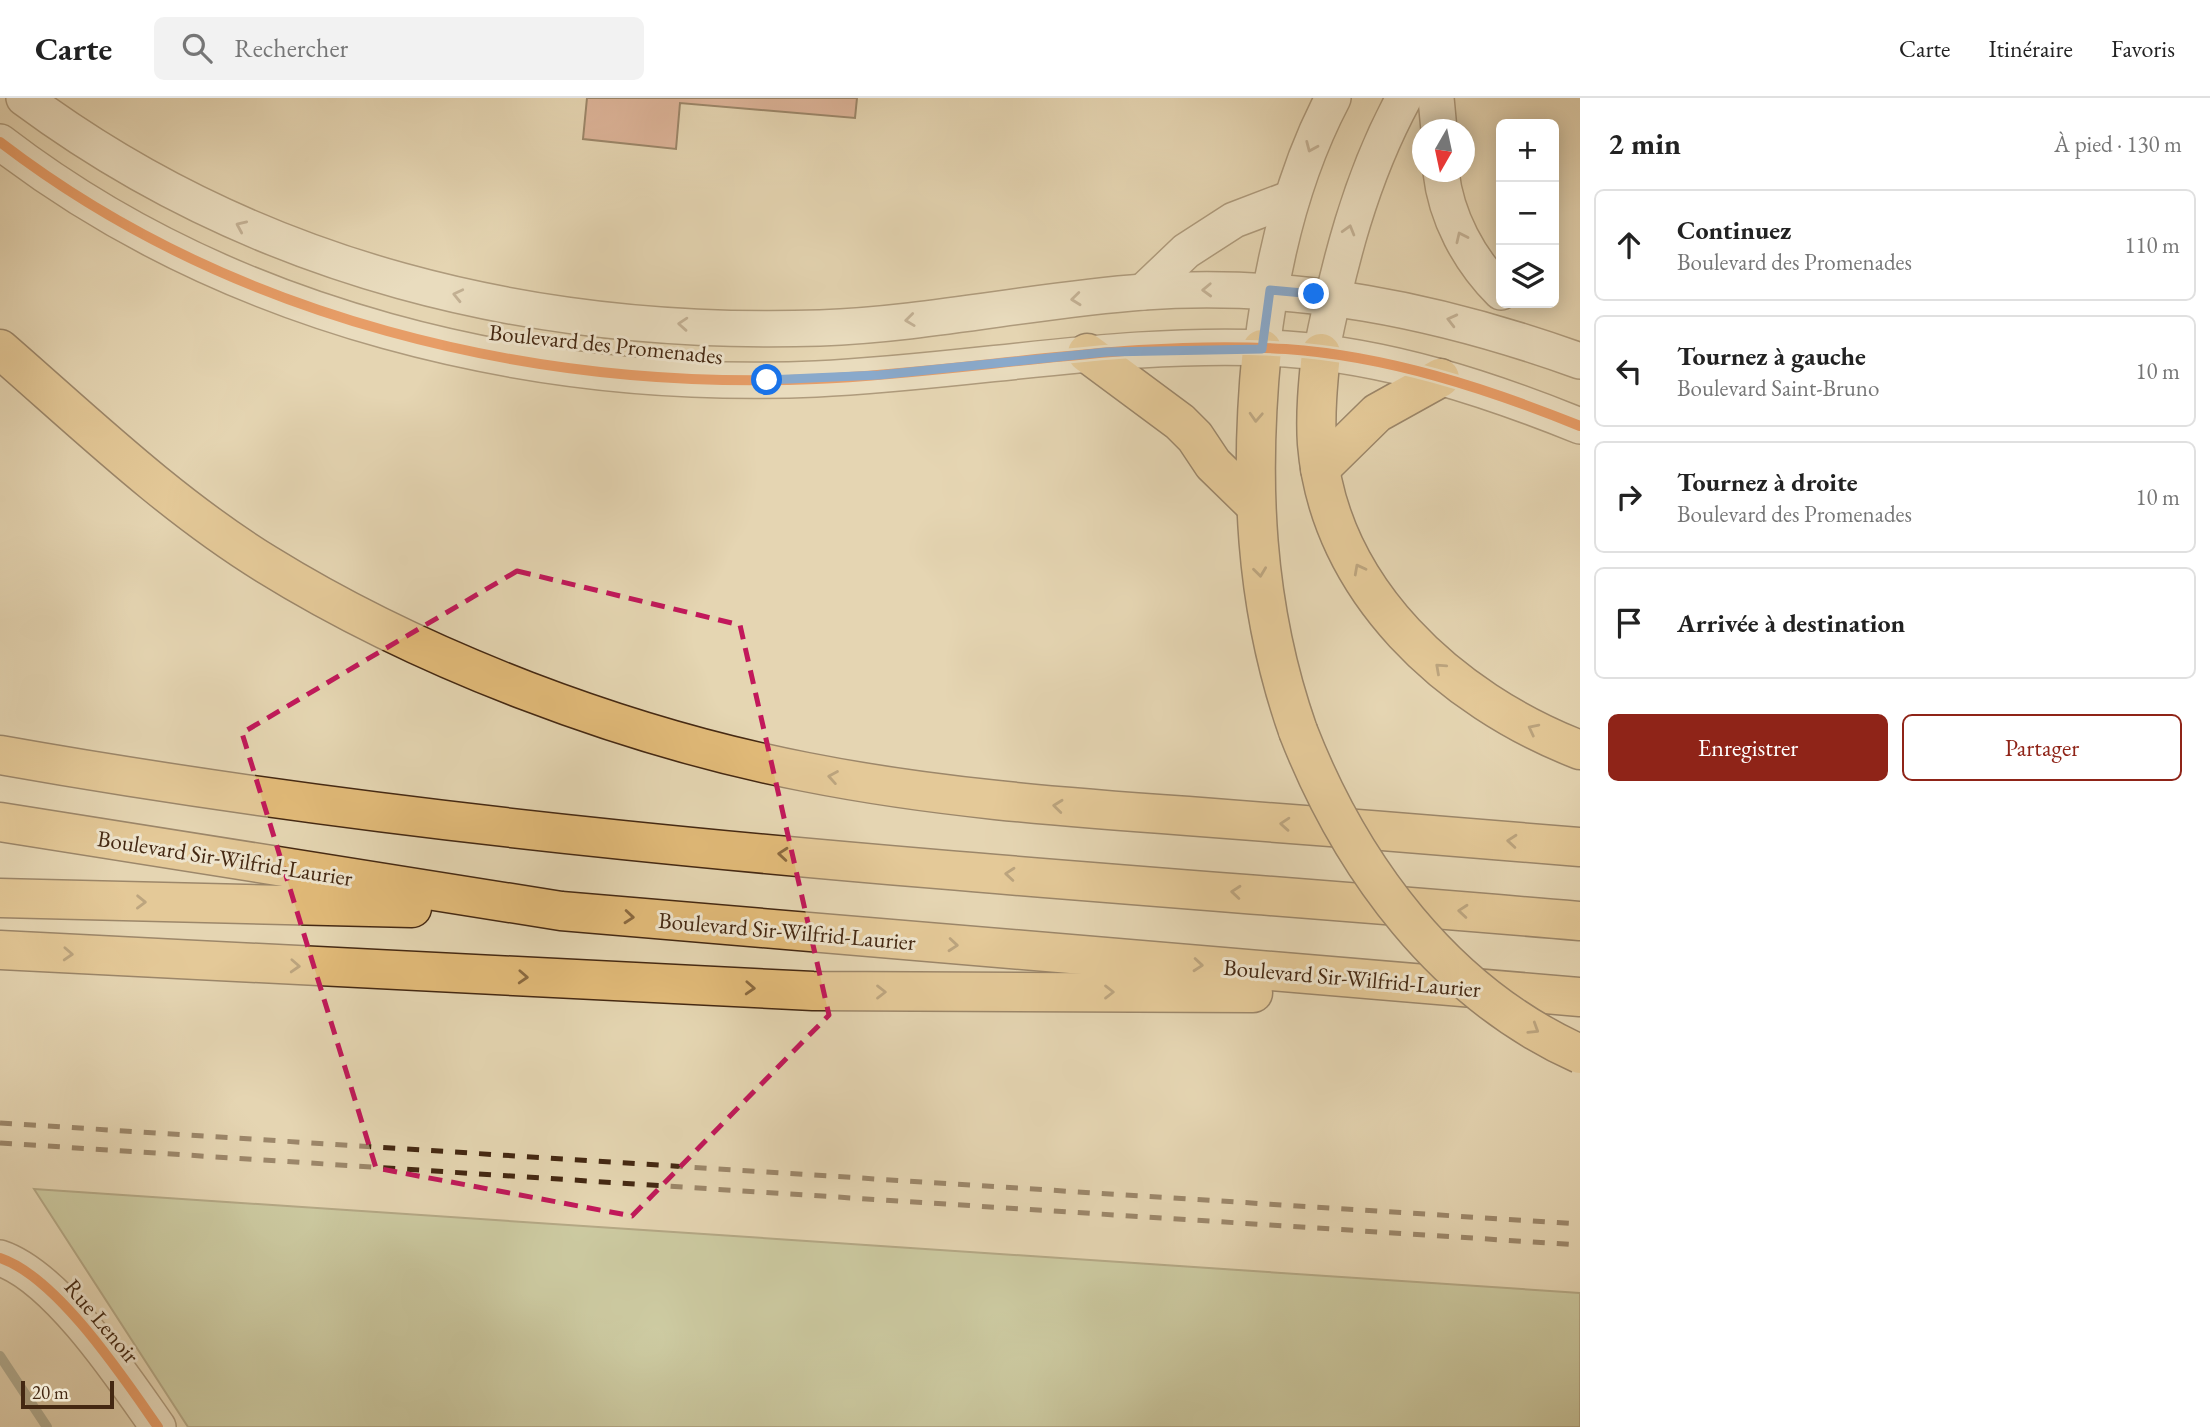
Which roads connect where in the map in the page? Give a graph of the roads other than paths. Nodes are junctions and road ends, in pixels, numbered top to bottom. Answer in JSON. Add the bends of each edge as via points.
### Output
{"nodes":[{"id":1,"x":24,"y":98,"type":"edge"},
{"id":2,"x":1333,"y":98,"type":"edge"},
{"id":3,"x":1404,"y":98,"type":"edge"},
{"id":4,"x":1436,"y":98,"type":"edge"},
{"id":5,"x":1437,"y":119,"type":"edge"},
{"id":6,"x":0,"y":142,"type":"edge"},
{"id":7,"x":1443,"y":182,"type":"edge"},
{"id":8,"x":1292,"y":198,"type":"junction"},
{"id":9,"x":1496,"y":286,"type":"edge"},
{"id":10,"x":1270,"y":290,"type":"junction"},
{"id":11,"x":1143,"y":292,"type":"junction"},
{"id":12,"x":1333,"y":296,"type":"junction"},
{"id":13,"x":1507,"y":308,"type":"edge"},
{"id":14,"x":1518,"y":339,"type":"junction"},
{"id":15,"x":0,"y":349,"type":"edge"},
{"id":16,"x":1262,"y":349,"type":"junction"},
{"id":17,"x":1087,"y":353,"type":"junction"},
{"id":18,"x":1321,"y":354,"type":"junction"},
{"id":19,"x":1580,"y":361,"type":"edge"},
{"id":20,"x":1440,"y":377,"type":"junction"},
{"id":21,"x":1580,"y":426,"type":"edge"},
{"id":22,"x":1320,"y":469,"type":"junction"},
{"id":23,"x":1254,"y":504,"type":"junction"},
{"id":24,"x":1580,"y":750,"type":"edge"},
{"id":25,"x":0,"y":755,"type":"edge"},
{"id":26,"x":0,"y":822,"type":"edge"},
{"id":27,"x":1580,"y":846,"type":"edge"},
{"id":28,"x":0,"y":898,"type":"edge"},
{"id":29,"x":561,"y":911,"type":"junction"},
{"id":30,"x":1580,"y":921,"type":"edge"},
{"id":31,"x":0,"y":950,"type":"edge"},
{"id":32,"x":1539,"y":994,"type":"junction"},
{"id":33,"x":1580,"y":997,"type":"edge"},
{"id":34,"x":1580,"y":1054,"type":"edge"},
{"id":35,"x":0,"y":1258,"type":"edge"},
{"id":36,"x":158,"y":1427,"type":"edge"}],
"edges":[{"from":11,"to":1,"type":"street","name":"Boulevard des Promenades","one_way":true,"via":[[818,328],[627,320],[481,300],[373,275],[246,228],[116,161]]},
{"from":2,"to":8,"type":"street","one_way":true},
{"from":12,"to":3,"type":"street","one_way":true,"via":[[1359,197]]},
{"from":4,"to":5,"type":"street"},
{"from":6,"to":17,"type":"street","name":"Boulevard des Promenades","via":[[131,228],[223,274],[361,324],[455,348],[605,370],[740,380],[856,377]]},
{"from":9,"to":7,"type":"street","one_way":true,"via":[[1468,251],[1451,215]]},
{"from":8,"to":10,"type":"street"},
{"from":8,"to":11,"type":"street","via":[[1234,220],[1186,251]]},
{"from":10,"to":11,"type":"street","name":"Boulevard des Promenades","one_way":true},
{"from":10,"to":12,"type":"street","name":"Boulevard des Promenades"},
{"from":10,"to":16,"type":"street"},
{"from":14,"to":12,"type":"street","name":"Boulevard des Promenades","one_way":true},
{"from":12,"to":18,"type":"street"},
{"from":13,"to":14,"type":"street"},
{"from":14,"to":19,"type":"street","name":"Boulevard des Promenades"},
{"from":27,"to":15,"type":"highway","one_way":true,"via":[[1083,808],[883,786],[745,759],[626,725],[444,656],[333,604],[261,562],[197,517]]},
{"from":16,"to":17,"type":"street","name":"Boulevard des Promenades"},
{"from":16,"to":18,"type":"street","name":"Boulevard des Promenades"},
{"from":16,"to":23,"type":"highway","one_way":true},
{"from":17,"to":23,"type":"highway","via":[[1180,422],[1213,464]]},
{"from":18,"to":20,"type":"street","name":"Boulevard des Promenades"},
{"from":18,"to":22,"type":"highway","via":[[1316,425]]},
{"from":20,"to":21,"type":"street","name":"Boulevard des Promenades"},
{"from":20,"to":22,"type":"highway","via":[[1377,413]]},
{"from":24,"to":22,"type":"highway","one_way":true,"via":[[1488,704],[1409,640],[1355,563]]},
{"from":23,"to":34,"type":"highway","one_way":true,"bridge":true,"via":[[1263,598],[1279,672],[1314,772],[1345,830],[1388,896],[1425,941],[1490,1000]]},
{"from":30,"to":25,"type":"highway","one_way":true,"via":[[556,834],[306,804]]},
{"from":26,"to":29,"type":"highway","name":"Boulevard Sir-Wilfrid-Laurier"},
{"from":28,"to":29,"type":"highway","one_way":true},
{"from":29,"to":32,"type":"highway","name":"Boulevard Sir-Wilfrid-Laurier","one_way":true},
{"from":31,"to":32,"type":"highway","one_way":true,"via":[[813,991]]},
{"from":32,"to":33,"type":"highway","name":"Boulevard Sir-Wilfrid-Laurier"},
{"from":35,"to":36,"type":"street","name":"Rue Lenoir","via":[[31,1273],[59,1300]]}]}
